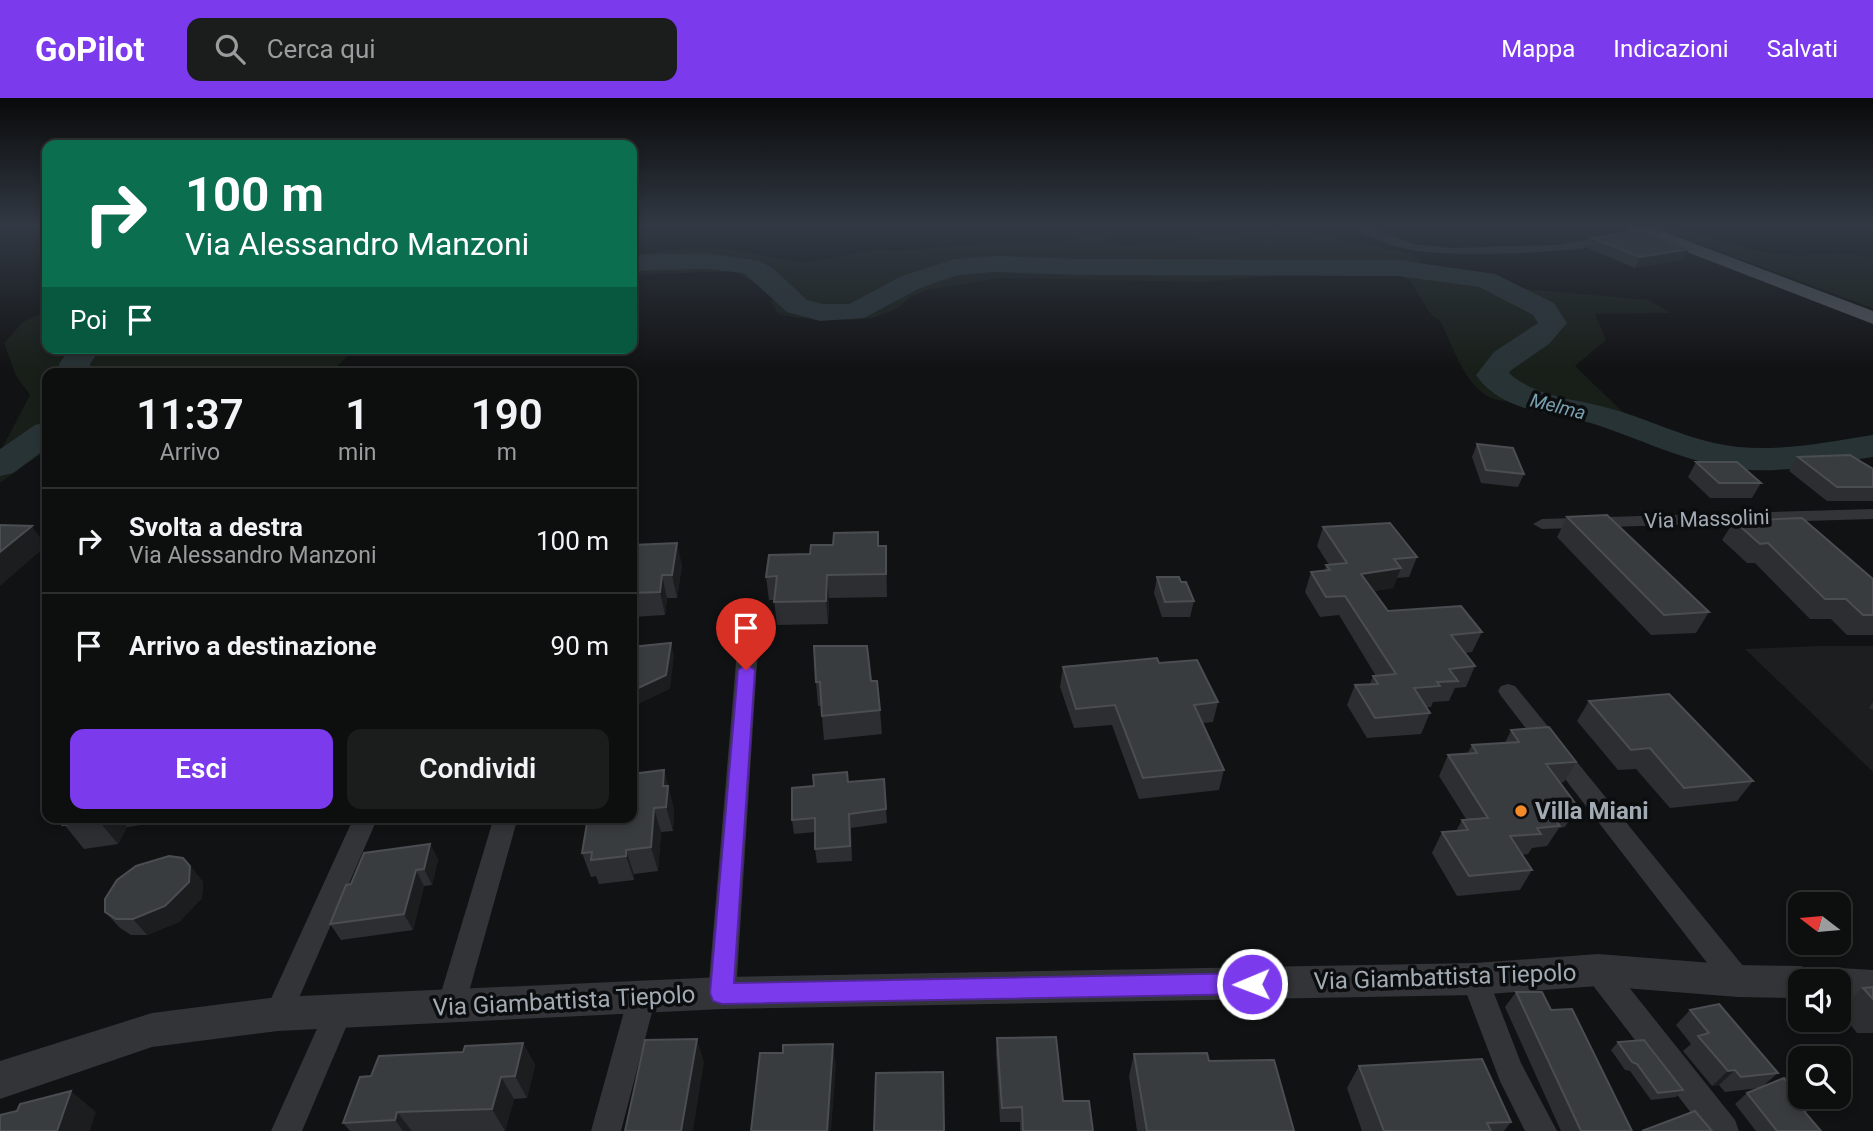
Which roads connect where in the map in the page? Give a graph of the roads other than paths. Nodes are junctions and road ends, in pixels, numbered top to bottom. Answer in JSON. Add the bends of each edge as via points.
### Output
{"nodes":[{"id":1,"x":1754,"y":273,"type":"edge"},
{"id":2,"x":1873,"y":318,"type":"edge"},
{"id":3,"x":1873,"y":514,"type":"edge"},
{"id":4,"x":1542,"y":524,"type":"dead end"},
{"id":5,"x":750,"y":615,"type":"dead end"},
{"id":6,"x":1508,"y":691,"type":"dead end"},
{"id":7,"x":363,"y":823,"type":"edge"},
{"id":8,"x":504,"y":823,"type":"edge"},
{"id":9,"x":1598,"y":970,"type":"junction"},
{"id":10,"x":1475,"y":979,"type":"junction"},
{"id":11,"x":1738,"y":981,"type":"junction"},
{"id":12,"x":1788,"y":982,"type":"edge"},
{"id":13,"x":1851,"y":985,"type":"edge"},
{"id":14,"x":1873,"y":986,"type":"edge"},
{"id":15,"x":722,"y":993,"type":"junction"},
{"id":16,"x":642,"y":997,"type":"junction"},
{"id":17,"x":451,"y":1006,"type":"junction"},
{"id":18,"x":339,"y":1011,"type":"junction"},
{"id":19,"x":278,"y":1014,"type":"junction"},
{"id":20,"x":0,"y":1080,"type":"edge"},
{"id":21,"x":286,"y":1131,"type":"edge"},
{"id":22,"x":606,"y":1131,"type":"edge"},
{"id":23,"x":1542,"y":1131,"type":"edge"},
{"id":24,"x":1724,"y":1131,"type":"edge"}],
"edges":[{"from":1,"to":2,"type":"main road"},
{"from":3,"to":4,"type":"street","name":"Via Massolini"},
{"from":5,"to":15,"type":"street"},
{"from":6,"to":11,"type":"street"},
{"from":7,"to":19,"type":"street"},
{"from":8,"to":17,"type":"street"},
{"from":9,"to":10,"type":"street","name":"Via Giambattista Tiepolo"},
{"from":9,"to":11,"type":"street","name":"Via Giambattista Tiepolo"},
{"from":9,"to":24,"type":"street","name":"Via Giambattista Tiepolo"},
{"from":10,"to":15,"type":"street","name":"Via Giambattista Tiepolo"},
{"from":10,"to":23,"type":"street","via":[[1510,1071]]},
{"from":11,"to":12,"type":"street","name":"Via Giambattista Tiepolo"},
{"from":13,"to":14,"type":"street"},
{"from":15,"to":16,"type":"street","name":"Via Giambattista Tiepolo"},
{"from":16,"to":17,"type":"street","name":"Via Giambattista Tiepolo"},
{"from":16,"to":22,"type":"street"},
{"from":17,"to":18,"type":"street","name":"Via Giambattista Tiepolo"},
{"from":18,"to":19,"type":"street","name":"Via Giambattista Tiepolo"},
{"from":18,"to":21,"type":"street"},
{"from":19,"to":20,"type":"street","name":"Via Giambattista Tiepolo","via":[[152,1030]]}]}
